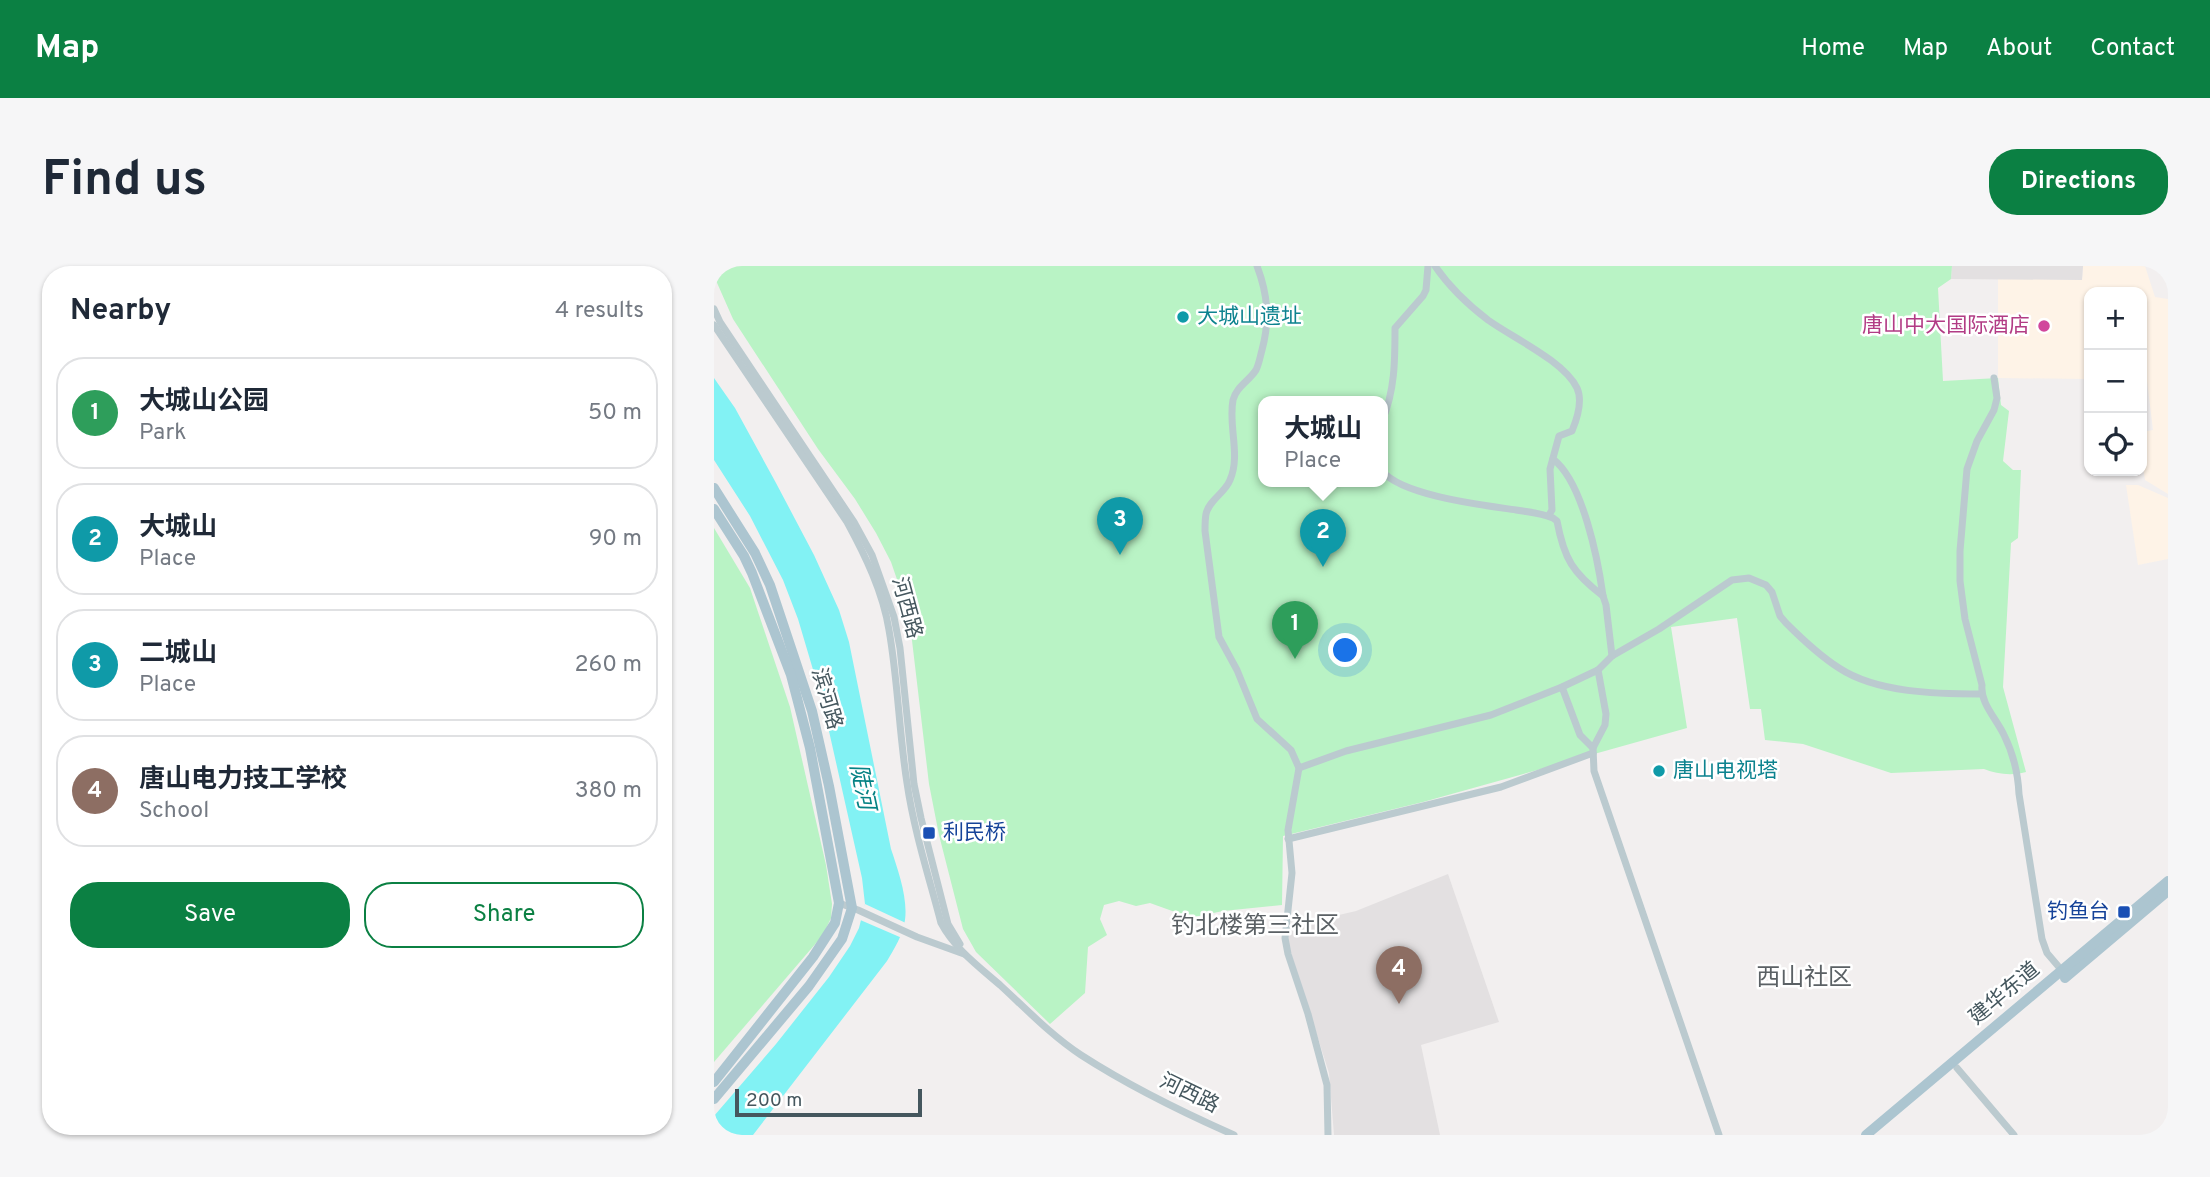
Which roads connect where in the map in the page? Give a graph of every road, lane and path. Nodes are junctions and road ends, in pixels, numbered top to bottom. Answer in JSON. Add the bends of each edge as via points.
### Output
{"nodes":[{"id":1,"x":1257,"y":266,"type":"edge"},
{"id":2,"x":1428,"y":266,"type":"edge"},
{"id":3,"x":1435,"y":266,"type":"edge"},
{"id":4,"x":714,"y":310,"type":"edge"},
{"id":5,"x":714,"y":325,"type":"edge"},
{"id":6,"x":1994,"y":378,"type":"dead end"},
{"id":7,"x":1388,"y":407,"type":"edge"},
{"id":8,"x":1553,"y":459,"type":"junction"},
{"id":9,"x":1388,"y":477,"type":"edge"},
{"id":10,"x":714,"y":488,"type":"edge"},
{"id":11,"x":714,"y":509,"type":"edge"},
{"id":12,"x":1549,"y":515,"type":"junction"},
{"id":13,"x":1602,"y":596,"type":"junction"},
{"id":14,"x":1612,"y":656,"type":"junction"},
{"id":15,"x":1598,"y":670,"type":"junction"},
{"id":16,"x":1562,"y":687,"type":"junction"},
{"id":17,"x":1981,"y":694,"type":"junction"},
{"id":18,"x":1593,"y":750,"type":"junction"},
{"id":19,"x":1299,"y":768,"type":"junction"},
{"id":20,"x":1288,"y":839,"type":"junction"},
{"id":21,"x":2168,"y":881,"type":"edge"},
{"id":22,"x":2168,"y":891,"type":"edge"},
{"id":23,"x":839,"y":903,"type":"junction"},
{"id":24,"x":855,"y":909,"type":"junction"},
{"id":25,"x":965,"y":954,"type":"junction"},
{"id":26,"x":2064,"y":974,"type":"junction"},
{"id":27,"x":1957,"y":1068,"type":"junction"},
{"id":28,"x":714,"y":1082,"type":"edge"},
{"id":29,"x":714,"y":1099,"type":"edge"},
{"id":30,"x":1234,"y":1135,"type":"edge"},
{"id":31,"x":1328,"y":1135,"type":"edge"},
{"id":32,"x":1719,"y":1135,"type":"edge"},
{"id":33,"x":1866,"y":1135,"type":"edge"},
{"id":34,"x":1876,"y":1135,"type":"edge"},
{"id":35,"x":2014,"y":1135,"type":"edge"}],
"edges":[{"from":1,"to":19,"type":"street","via":[[1268,314],[1263,346],[1257,369],[1234,396],[1232,473],[1211,503],[1205,531],[1219,637],[1257,719],[1291,750]]},
{"from":2,"to":7,"type":"street","via":[[1423,296],[1395,328],[1394,382]]},
{"from":3,"to":8,"type":"street","via":[[1458,296],[1562,369],[1577,388],[1575,424],[1572,431],[1559,436]]},
{"from":4,"to":25,"type":"street","name":"河西路","via":[[855,522],[877,566],[900,648],[921,818],[948,923]]},
{"from":5,"to":25,"type":"street","name":"河西路","via":[[847,522],[874,580],[889,629],[912,816],[941,923]]},
{"from":6,"to":17,"type":"street","via":[[1994,410],[1967,469],[1960,551],[1965,619]]},
{"from":8,"to":12,"type":"street"},
{"from":8,"to":13,"type":"street","via":[[1567,473],[1591,534]]},
{"from":9,"to":12,"type":"street","via":[[1433,495]]},
{"from":10,"to":24,"type":"main road","name":"滨河路","via":[[770,585],[812,710]]},
{"from":11,"to":23,"type":"main road","name":"滨河路","via":[[752,573],[791,676],[810,748]]},
{"from":12,"to":13,"type":"street","via":[[1558,522],[1567,558],[1583,581]]},
{"from":13,"to":14,"type":"street"},
{"from":14,"to":15,"type":"street"},
{"from":14,"to":17,"type":"street","via":[[1732,580],[1749,578],[1766,585],[1786,623],[1841,670],[1884,687]]},
{"from":15,"to":16,"type":"street"},
{"from":15,"to":18,"type":"street","via":[[1606,714]]},
{"from":16,"to":18,"type":"street","via":[[1580,735]]},
{"from":16,"to":19,"type":"street","via":[[1491,715],[1346,751]]},
{"from":17,"to":26,"type":"street","via":[[2004,735],[2018,774],[2042,939]]},
{"from":18,"to":20,"type":"street","via":[[1501,787]]},
{"from":18,"to":32,"type":"street","via":[[1594,771]]},
{"from":19,"to":20,"type":"street"},
{"from":20,"to":31,"type":"street","via":[[1292,873],[1285,938],[1327,1085]]},
{"from":21,"to":26,"type":"main road","name":"建华东道"},
{"from":22,"to":26,"type":"main road","name":"建华东道"},
{"from":23,"to":24,"type":"street"},
{"from":23,"to":28,"type":"main road","via":[[835,923],[813,957]]},
{"from":24,"to":25,"type":"street"},
{"from":24,"to":29,"type":"main road","name":"滨河路","via":[[842,939],[809,986]]},
{"from":25,"to":30,"type":"street","name":"河西路","via":[[1081,1055]]},
{"from":26,"to":27,"type":"main road","name":"建华东道"},
{"from":26,"to":33,"type":"main road","name":"建华东道"},
{"from":27,"to":34,"type":"main road","name":"建华东道"},
{"from":27,"to":35,"type":"street"}]}
